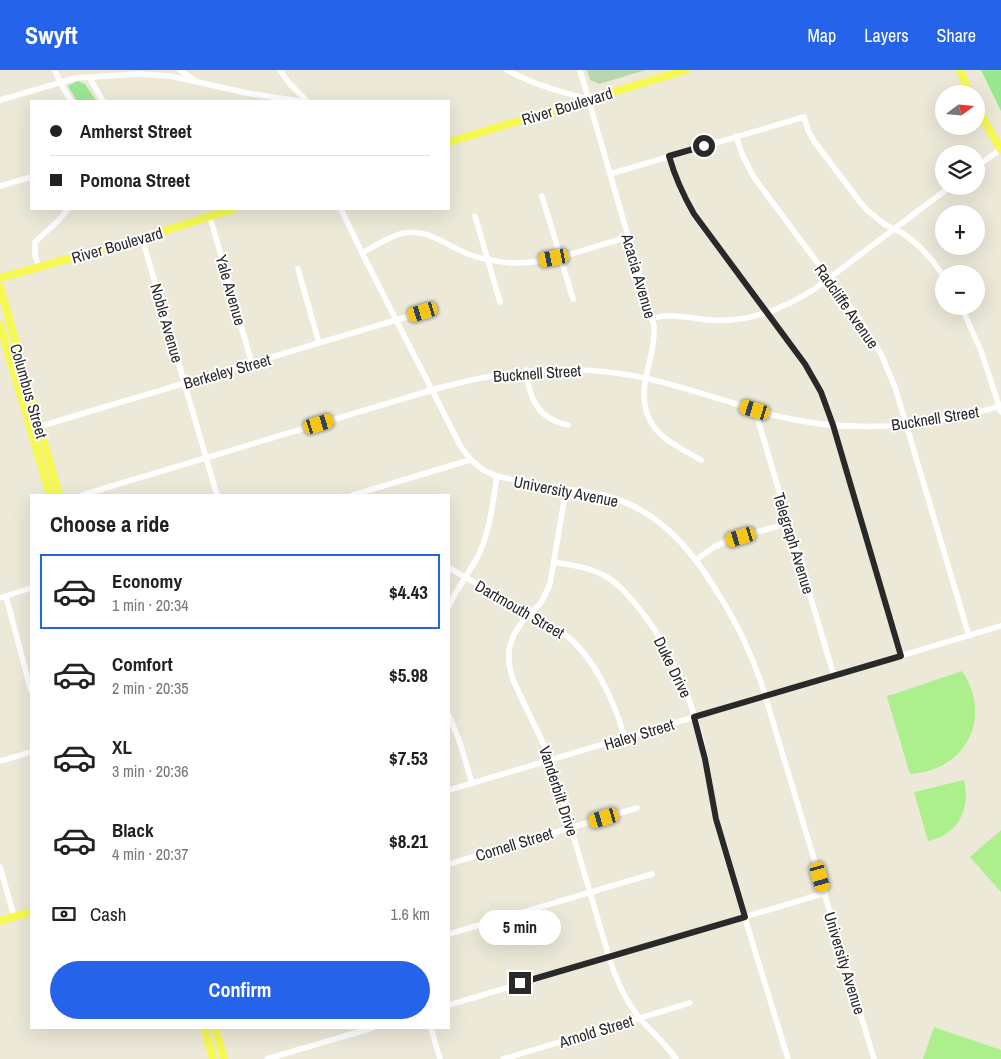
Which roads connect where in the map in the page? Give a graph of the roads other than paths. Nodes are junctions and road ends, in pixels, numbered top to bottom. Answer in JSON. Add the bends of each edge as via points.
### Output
{"nodes":[{"id":1,"x":55,"y":70,"type":"edge"},
{"id":2,"x":83,"y":70,"type":"edge"},
{"id":3,"x":180,"y":70,"type":"edge"},
{"id":4,"x":280,"y":70,"type":"edge"},
{"id":5,"x":507,"y":70,"type":"edge"},
{"id":6,"x":580,"y":70,"type":"edge"},
{"id":7,"x":686,"y":70,"type":"edge"},
{"id":8,"x":960,"y":70,"type":"edge"},
{"id":9,"x":87,"y":77,"type":"junction"},
{"id":10,"x":60,"y":82,"type":"junction"},
{"id":11,"x":204,"y":83,"type":"junction"},
{"id":12,"x":966,"y":85,"type":"edge"},
{"id":13,"x":0,"y":100,"type":"edge"},
{"id":14,"x":70,"y":100,"type":"edge"},
{"id":15,"x":102,"y":100,"type":"edge"},
{"id":16,"x":292,"y":100,"type":"edge"},
{"id":17,"x":306,"y":100,"type":"edge"},
{"id":18,"x":588,"y":100,"type":"junction"},
{"id":19,"x":985,"y":121,"type":"edge"},
{"id":20,"x":736,"y":136,"type":"junction"},
{"id":21,"x":450,"y":142,"type":"edge"},
{"id":22,"x":1001,"y":149,"type":"edge"},
{"id":23,"x":669,"y":156,"type":"junction"},
{"id":24,"x":985,"y":161,"type":"edge"},
{"id":25,"x":610,"y":174,"type":"junction"},
{"id":26,"x":30,"y":178,"type":"edge"},
{"id":27,"x":0,"y":186,"type":"edge"},
{"id":28,"x":939,"y":195,"type":"edge"},
{"id":29,"x":542,"y":196,"type":"dead end"},
{"id":30,"x":67,"y":210,"type":"edge"},
{"id":31,"x":230,"y":210,"type":"edge"},
{"id":32,"x":341,"y":210,"type":"edge"},
{"id":33,"x":475,"y":216,"type":"dead end"},
{"id":34,"x":210,"y":217,"type":"junction"},
{"id":35,"x":894,"y":229,"type":"junction"},
{"id":36,"x":628,"y":237,"type":"junction"},
{"id":37,"x":142,"y":238,"type":"junction"},
{"id":38,"x":362,"y":253,"type":"junction"},
{"id":39,"x":560,"y":257,"type":"junction"},
{"id":40,"x":488,"y":260,"type":"junction"},
{"id":41,"x":936,"y":265,"type":"edge"},
{"id":42,"x":39,"y":268,"type":"junction"},
{"id":43,"x":298,"y":269,"type":"dead end"},
{"id":44,"x":0,"y":278,"type":"edge"},
{"id":45,"x":829,"y":278,"type":"junction"},
{"id":46,"x":0,"y":287,"type":"edge"},
{"id":47,"x":573,"y":299,"type":"dead end"},
{"id":48,"x":500,"y":302,"type":"dead end"},
{"id":49,"x":423,"y":312,"type":"dead end"},
{"id":50,"x":767,"y":313,"type":"junction"},
{"id":51,"x":965,"y":315,"type":"edge"},
{"id":52,"x":652,"y":318,"type":"junction"},
{"id":53,"x":396,"y":320,"type":"junction"},
{"id":54,"x":0,"y":325,"type":"edge"},
{"id":55,"x":319,"y":343,"type":"junction"},
{"id":56,"x":252,"y":364,"type":"junction"},
{"id":57,"x":526,"y":370,"type":"junction"},
{"id":58,"x":646,"y":378,"type":"junction"},
{"id":59,"x":184,"y":383,"type":"junction"},
{"id":60,"x":432,"y":390,"type":"junction"},
{"id":61,"x":1000,"y":408,"type":"edge"},
{"id":62,"x":755,"y":410,"type":"junction"},
{"id":63,"x":833,"y":425,"type":"junction"},
{"id":64,"x":906,"y":425,"type":"junction"},
{"id":65,"x":568,"y":426,"type":"dead end"},
{"id":66,"x":40,"y":427,"type":"junction"},
{"id":67,"x":31,"y":429,"type":"junction"},
{"id":68,"x":206,"y":458,"type":"junction"},
{"id":69,"x":470,"y":460,"type":"junction"},
{"id":70,"x":701,"y":460,"type":"dead end"},
{"id":71,"x":497,"y":476,"type":"junction"},
{"id":72,"x":566,"y":489,"type":"junction"},
{"id":73,"x":50,"y":494,"type":"edge"},
{"id":74,"x":59,"y":494,"type":"edge"},
{"id":75,"x":85,"y":494,"type":"edge"},
{"id":76,"x":217,"y":494,"type":"edge"},
{"id":77,"x":356,"y":494,"type":"edge"},
{"id":78,"x":788,"y":523,"type":"junction"},
{"id":79,"x":696,"y":560,"type":"junction"},
{"id":80,"x":554,"y":562,"type":"junction"},
{"id":81,"x":450,"y":569,"type":"edge"},
{"id":82,"x":465,"y":577,"type":"junction"},
{"id":83,"x":30,"y":588,"type":"edge"},
{"id":84,"x":3,"y":597,"type":"edge"},
{"id":85,"x":450,"y":604,"type":"edge"},
{"id":86,"x":530,"y":614,"type":"junction"},
{"id":87,"x":1001,"y":626,"type":"edge"},
{"id":88,"x":969,"y":636,"type":"junction"},
{"id":89,"x":901,"y":656,"type":"junction"},
{"id":90,"x":834,"y":676,"type":"junction"},
{"id":91,"x":30,"y":689,"type":"edge"},
{"id":92,"x":766,"y":696,"type":"junction"},
{"id":93,"x":694,"y":717,"type":"junction"},
{"id":94,"x":450,"y":718,"type":"edge"},
{"id":95,"x":626,"y":738,"type":"junction"},
{"id":96,"x":30,"y":752,"type":"edge"},
{"id":97,"x":551,"y":760,"type":"junction"},
{"id":98,"x":0,"y":761,"type":"edge"},
{"id":99,"x":472,"y":783,"type":"junction"},
{"id":100,"x":450,"y":790,"type":"edge"},
{"id":101,"x":637,"y":808,"type":"dead end"},
{"id":102,"x":571,"y":827,"type":"junction"},
{"id":103,"x":450,"y":864,"type":"edge"},
{"id":104,"x":0,"y":867,"type":"edge"},
{"id":105,"x":652,"y":874,"type":"dead end"},
{"id":106,"x":590,"y":892,"type":"junction"},
{"id":107,"x":824,"y":893,"type":"junction"},
{"id":108,"x":30,"y":912,"type":"edge"},
{"id":109,"x":14,"y":916,"type":"junction"},
{"id":110,"x":745,"y":917,"type":"junction"},
{"id":111,"x":0,"y":921,"type":"edge"},
{"id":112,"x":450,"y":934,"type":"edge"},
{"id":113,"x":609,"y":957,"type":"junction"},
{"id":114,"x":690,"y":1003,"type":"dead end"},
{"id":115,"x":450,"y":1004,"type":"edge"},
{"id":116,"x":640,"y":1018,"type":"junction"},
{"id":117,"x":204,"y":1029,"type":"edge"},
{"id":118,"x":215,"y":1029,"type":"edge"},
{"id":119,"x":369,"y":1029,"type":"edge"},
{"id":120,"x":430,"y":1029,"type":"edge"},
{"id":121,"x":213,"y":1059,"type":"edge"},
{"id":122,"x":224,"y":1059,"type":"edge"},
{"id":123,"x":267,"y":1059,"type":"edge"},
{"id":124,"x":440,"y":1059,"type":"edge"},
{"id":125,"x":502,"y":1059,"type":"edge"},
{"id":126,"x":676,"y":1059,"type":"edge"},
{"id":127,"x":788,"y":1059,"type":"edge"},
{"id":128,"x":874,"y":1059,"type":"edge"}],
"edges":[{"from":1,"to":10,"type":"street"},
{"from":2,"to":9,"type":"street"},
{"from":3,"to":11,"type":"street"},
{"from":4,"to":17,"type":"street"},
{"from":5,"to":18,"type":"street","via":[[547,88]]},
{"from":6,"to":18,"type":"street","name":"Acacia Avenue"},
{"from":7,"to":18,"type":"main road","name":"River Boulevard"},
{"from":8,"to":12,"type":"main road"},
{"from":9,"to":10,"type":"street"},
{"from":9,"to":11,"type":"street","via":[[155,74]]},
{"from":9,"to":15,"type":"street"},
{"from":10,"to":13,"type":"street"},
{"from":10,"to":14,"type":"street"},
{"from":11,"to":16,"type":"street"},
{"from":18,"to":21,"type":"main road","name":"River Boulevard"},
{"from":18,"to":25,"type":"street","name":"Acacia Avenue"},
{"from":19,"to":22,"type":"main road"},
{"from":20,"to":23,"type":"street"},
{"from":20,"to":35,"type":"street","via":[[804,116],[811,136],[860,202]]},
{"from":20,"to":45,"type":"street","name":"Radcliffe Avenue","via":[[753,176]]},
{"from":22,"to":24,"type":"street"},
{"from":23,"to":25,"type":"street"},
{"from":23,"to":50,"type":"street","via":[[681,191],[694,214]]},
{"from":25,"to":36,"type":"street","name":"Acacia Avenue"},
{"from":26,"to":27,"type":"street"},
{"from":28,"to":35,"type":"street"},
{"from":29,"to":39,"type":"street"},
{"from":30,"to":42,"type":"street","via":[[35,242]]},
{"from":31,"to":34,"type":"main road","name":"River Boulevard"},
{"from":32,"to":38,"type":"street","name":"University Avenue"},
{"from":33,"to":40,"type":"street"},
{"from":34,"to":37,"type":"main road","name":"River Boulevard"},
{"from":34,"to":56,"type":"street","name":"Yale Avenue"},
{"from":35,"to":41,"type":"street","via":[[920,246]]},
{"from":35,"to":45,"type":"street"},
{"from":36,"to":39,"type":"street"},
{"from":36,"to":52,"type":"street","name":"Acacia Avenue"},
{"from":37,"to":42,"type":"main road","name":"River Boulevard"},
{"from":37,"to":59,"type":"street","name":"Noble Avenue"},
{"from":38,"to":40,"type":"street","via":[[396,236],[419,233]]},
{"from":38,"to":53,"type":"street","name":"University Avenue"},
{"from":39,"to":40,"type":"street","via":[[526,262]]},
{"from":39,"to":47,"type":"street"},
{"from":40,"to":48,"type":"street"},
{"from":42,"to":44,"type":"main road","name":"River Boulevard"},
{"from":43,"to":55,"type":"street"},
{"from":45,"to":50,"type":"street","via":[[793,302]]},
{"from":45,"to":64,"type":"street","name":"Radcliffe Avenue","via":[[881,354]]},
{"from":46,"to":66,"type":"main road","name":"Columbus Street"},
{"from":49,"to":53,"type":"street","name":"Berkeley Street"},
{"from":50,"to":52,"type":"street","via":[[726,320],[671,315]]},
{"from":50,"to":63,"type":"street","via":[[813,377]]},
{"from":51,"to":61,"type":"street"},
{"from":52,"to":58,"type":"street","name":"Acacia Avenue","via":[[654,335]]},
{"from":53,"to":55,"type":"street","name":"Berkeley Street"},
{"from":53,"to":60,"type":"street","name":"University Avenue"},
{"from":54,"to":67,"type":"main road","name":"Columbus Street"},
{"from":55,"to":56,"type":"street","name":"Berkeley Street"},
{"from":56,"to":59,"type":"street","name":"Berkeley Street"},
{"from":57,"to":58,"type":"street","name":"Bucknell Street","via":[[588,370]]},
{"from":57,"to":60,"type":"street","name":"Bucknell Street","via":[[480,377]]},
{"from":57,"to":65,"type":"street","via":[[530,394],[539,409],[550,419]]},
{"from":58,"to":62,"type":"street","name":"Bucknell Street"},
{"from":58,"to":70,"type":"street","name":"Acacia Avenue","via":[[644,403],[654,427],[666,440]]},
{"from":59,"to":66,"type":"street","name":"Berkeley Street"},
{"from":59,"to":68,"type":"street","name":"Noble Avenue"},
{"from":60,"to":68,"type":"street","name":"Bucknell Street"},
{"from":60,"to":69,"type":"street","name":"University Avenue"},
{"from":61,"to":64,"type":"street","name":"Bucknell Street","via":[[949,420]]},
{"from":62,"to":63,"type":"street","name":"Bucknell Street"},
{"from":62,"to":78,"type":"street","name":"Telegraph Avenue"},
{"from":63,"to":64,"type":"street","name":"Bucknell Street"},
{"from":63,"to":89,"type":"street"},
{"from":64,"to":88,"type":"street","name":"Radcliffe Avenue"},
{"from":66,"to":67,"type":"street","name":"Berkeley Street"},
{"from":66,"to":74,"type":"main road","name":"Columbus Street"},
{"from":67,"to":73,"type":"main road","name":"Columbus Street"},
{"from":68,"to":75,"type":"street","name":"Bucknell Street"},
{"from":68,"to":76,"type":"street","name":"Noble Avenue"},
{"from":69,"to":71,"type":"street","name":"University Avenue"},
{"from":69,"to":77,"type":"street"},
{"from":71,"to":72,"type":"street","name":"University Avenue"},
{"from":71,"to":82,"type":"street","via":[[485,539]]},
{"from":72,"to":79,"type":"street","name":"University Avenue","via":[[603,495],[633,506],[665,526]]},
{"from":72,"to":80,"type":"street","name":"Vanderbilt Drive"},
{"from":78,"to":79,"type":"street","via":[[718,545]]},
{"from":78,"to":90,"type":"street","name":"Telegraph Avenue"},
{"from":79,"to":92,"type":"street","name":"University Avenue","via":[[740,631]]},
{"from":80,"to":86,"type":"street","name":"Vanderbilt Drive","via":[[548,590]]},
{"from":80,"to":93,"type":"street","name":"Duke Drive","via":[[596,571],[627,594],[667,650],[683,683]]},
{"from":81,"to":82,"type":"street","name":"Dartmouth Street"},
{"from":82,"to":85,"type":"street"},
{"from":82,"to":86,"type":"street","name":"Dartmouth Street"},
{"from":83,"to":84,"type":"street"},
{"from":84,"to":91,"type":"street"},
{"from":86,"to":95,"type":"street","name":"Dartmouth Street","via":[[562,632],[584,654],[610,695]]},
{"from":86,"to":97,"type":"street","name":"Vanderbilt Drive","via":[[514,634],[509,648],[509,664],[513,680]]},
{"from":87,"to":88,"type":"street","name":"Haley Street"},
{"from":88,"to":89,"type":"street","name":"Haley Street"},
{"from":89,"to":90,"type":"street","name":"Haley Street"},
{"from":90,"to":92,"type":"street","name":"Haley Street"},
{"from":92,"to":93,"type":"street","name":"Haley Street"},
{"from":92,"to":107,"type":"street","name":"University Avenue"},
{"from":93,"to":95,"type":"street","name":"Haley Street"},
{"from":93,"to":110,"type":"street","name":"Duke Drive","via":[[716,819]]},
{"from":94,"to":99,"type":"street"},
{"from":95,"to":97,"type":"street","name":"Haley Street"},
{"from":96,"to":98,"type":"street"},
{"from":97,"to":99,"type":"street","name":"Haley Street"},
{"from":97,"to":102,"type":"street","name":"Vanderbilt Drive"},
{"from":99,"to":100,"type":"street","name":"Haley Street"},
{"from":101,"to":102,"type":"street","name":"Cornell Street"},
{"from":102,"to":103,"type":"street","name":"Cornell Street"},
{"from":102,"to":106,"type":"street","name":"Vanderbilt Drive"},
{"from":104,"to":109,"type":"street"},
{"from":105,"to":106,"type":"street"},
{"from":106,"to":112,"type":"street"},
{"from":106,"to":113,"type":"street","name":"Vanderbilt Drive"},
{"from":107,"to":110,"type":"street"},
{"from":107,"to":128,"type":"street","name":"University Avenue"},
{"from":108,"to":109,"type":"main road"},
{"from":109,"to":111,"type":"main road"},
{"from":110,"to":113,"type":"street"},
{"from":110,"to":127,"type":"street","name":"Duke Drive"},
{"from":113,"to":115,"type":"street"},
{"from":113,"to":116,"type":"street","name":"Vanderbilt Drive","via":[[620,987]]},
{"from":114,"to":116,"type":"street","name":"Arnold Street"},
{"from":116,"to":125,"type":"street","name":"Arnold Street"},
{"from":116,"to":126,"type":"street","name":"Vanderbilt Drive"},
{"from":117,"to":121,"type":"main road"},
{"from":118,"to":122,"type":"main road"},
{"from":119,"to":123,"type":"street"},
{"from":120,"to":124,"type":"street"}]}
